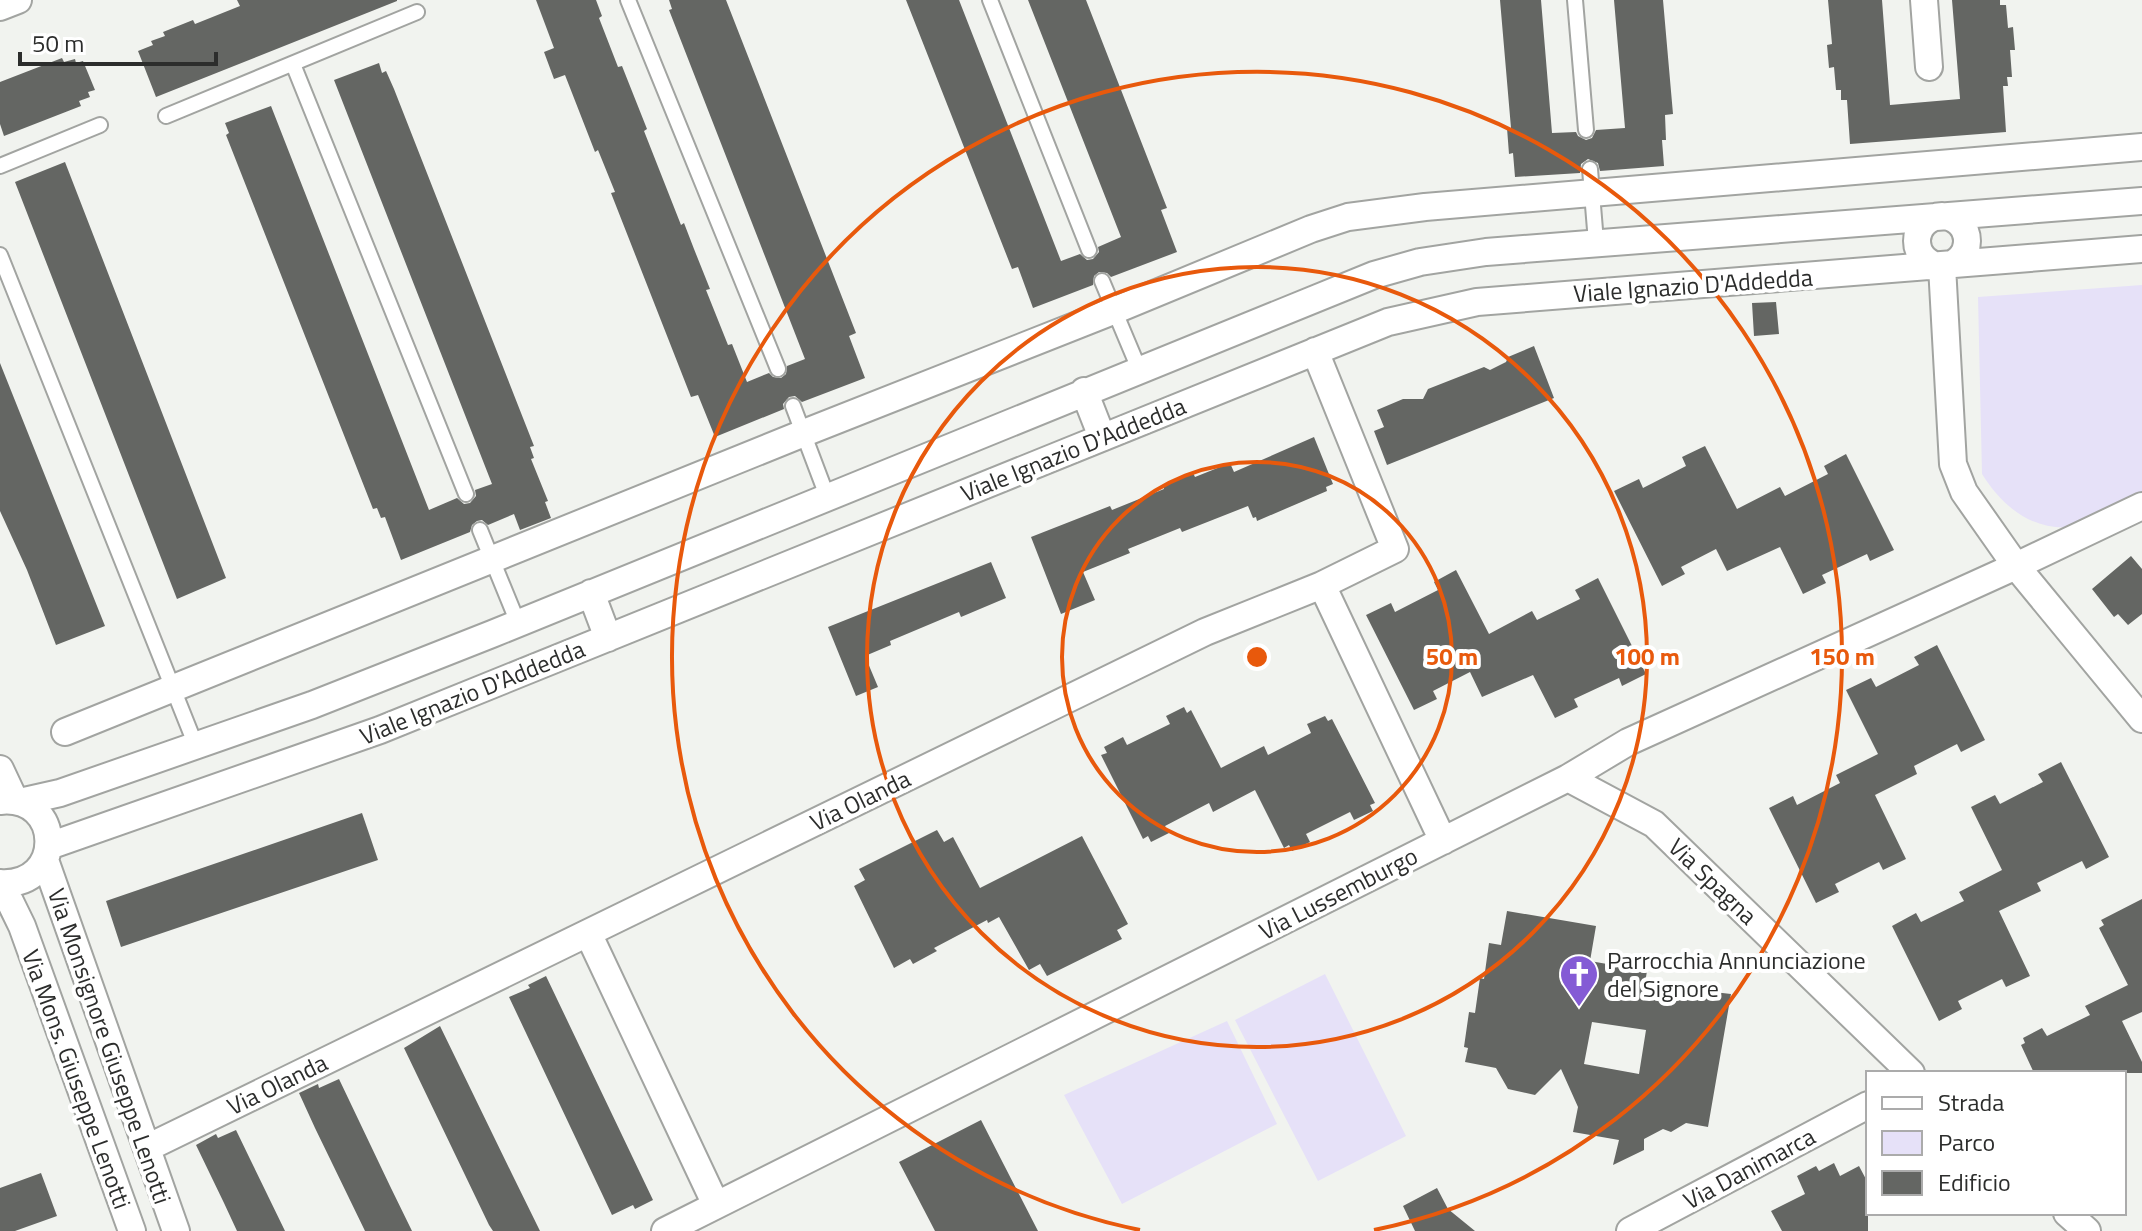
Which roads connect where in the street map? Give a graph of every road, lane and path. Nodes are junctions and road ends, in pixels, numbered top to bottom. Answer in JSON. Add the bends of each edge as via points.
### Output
{"nodes":[{"id":1,"x":18,"y":0,"type":"edge"},
{"id":2,"x":628,"y":0,"type":"edge"},
{"id":3,"x":990,"y":0,"type":"edge"},
{"id":4,"x":1575,"y":0,"type":"edge"},
{"id":5,"x":1924,"y":0,"type":"edge"},
{"id":6,"x":0,"y":7,"type":"edge"},
{"id":7,"x":417,"y":12,"type":"dead end"},
{"id":8,"x":293,"y":64,"type":"junction"},
{"id":9,"x":1929,"y":67,"type":"dead end"},
{"id":10,"x":166,"y":116,"type":"dead end"},
{"id":11,"x":100,"y":125,"type":"dead end"},
{"id":12,"x":1586,"y":130,"type":"dead end"},
{"id":13,"x":2142,"y":147,"type":"edge"},
{"id":14,"x":0,"y":166,"type":"edge"},
{"id":15,"x":1591,"y":181,"type":"junction"},
{"id":16,"x":2142,"y":201,"type":"edge"},
{"id":17,"x":1938,"y":217,"type":"junction"},
{"id":18,"x":1596,"y":242,"type":"junction"},
{"id":19,"x":2142,"y":249,"type":"edge"},
{"id":20,"x":1089,"y":250,"type":"dead end"},
{"id":21,"x":0,"y":255,"type":"edge"},
{"id":22,"x":1942,"y":266,"type":"junction"},
{"id":23,"x":1102,"y":281,"type":"dead end"},
{"id":24,"x":1113,"y":311,"type":"junction"},
{"id":25,"x":1315,"y":351,"type":"junction"},
{"id":26,"x":778,"y":369,"type":"dead end"},
{"id":27,"x":1139,"y":369,"type":"junction"},
{"id":28,"x":1084,"y":391,"type":"junction"},
{"id":29,"x":793,"y":406,"type":"dead end"},
{"id":30,"x":804,"y":433,"type":"junction"},
{"id":31,"x":1102,"y":437,"type":"junction"},
{"id":32,"x":466,"y":494,"type":"dead end"},
{"id":33,"x":827,"y":496,"type":"junction"},
{"id":34,"x":2142,"y":506,"type":"edge"},
{"id":35,"x":480,"y":530,"type":"dead end"},
{"id":36,"x":491,"y":561,"type":"junction"},
{"id":37,"x":2016,"y":566,"type":"junction"},
{"id":38,"x":1322,"y":585,"type":"junction"},
{"id":39,"x":591,"y":593,"type":"junction"},
{"id":40,"x":518,"y":623,"type":"junction"},
{"id":41,"x":608,"y":638,"type":"junction"},
{"id":42,"x":173,"y":690,"type":"junction"},
{"id":43,"x":2142,"y":719,"type":"edge"},
{"id":44,"x":65,"y":732,"type":"dead end"},
{"id":45,"x":196,"y":746,"type":"junction"},
{"id":46,"x":0,"y":769,"type":"edge"},
{"id":47,"x":1568,"y":778,"type":"junction"},
{"id":48,"x":12,"y":801,"type":"edge"},
{"id":49,"x":1443,"y":841,"type":"junction"},
{"id":50,"x":47,"y":853,"type":"junction"},
{"id":51,"x":1,"y":883,"type":"edge"},
{"id":52,"x":588,"y":933,"type":"junction"},
{"id":53,"x":1909,"y":1071,"type":"edge"},
{"id":54,"x":1866,"y":1106,"type":"edge"},
{"id":55,"x":147,"y":1148,"type":"junction"},
{"id":56,"x":716,"y":1205,"type":"junction"},
{"id":57,"x":2069,"y":1215,"type":"edge"},
{"id":58,"x":132,"y":1231,"type":"edge"},
{"id":59,"x":176,"y":1231,"type":"edge"},
{"id":60,"x":665,"y":1231,"type":"edge"},
{"id":61,"x":1630,"y":1231,"type":"edge"},
{"id":62,"x":2087,"y":1231,"type":"edge"}],
"edges":[{"from":1,"to":6,"type":"street"},
{"from":2,"to":26,"type":"lane"},
{"from":3,"to":20,"type":"lane"},
{"from":4,"to":12,"type":"lane"},
{"from":5,"to":9,"type":"street"},
{"from":7,"to":8,"type":"lane"},
{"from":8,"to":10,"type":"lane"},
{"from":8,"to":32,"type":"lane"},
{"from":11,"to":14,"type":"lane"},
{"from":13,"to":15,"type":"street"},
{"from":15,"to":18,"type":"lane","name":"Viale Ignazio D'Addedda"},
{"from":15,"to":24,"type":"street","via":[[1348,217]]},
{"from":16,"to":17,"type":"street","name":"Viale Ignazio D'Addedda"},
{"from":17,"to":18,"type":"street","name":"Viale Ignazio D'Addedda"},
{"from":17,"to":22,"type":"street","via":[[1923,225],[1917,242],[1927,261]]},
{"from":18,"to":27,"type":"street","name":"Viale Ignazio D'Addedda","via":[[1405,266]]},
{"from":19,"to":22,"type":"street","name":"Viale Ignazio D'Addedda"},
{"from":21,"to":42,"type":"lane"},
{"from":22,"to":25,"type":"street","name":"Viale Ignazio D'Addedda","via":[[1477,302],[1388,322]]},
{"from":22,"to":37,"type":"street","via":[[1953,464],[1964,492]]},
{"from":23,"to":24,"type":"lane","name":"Viale Ignazio D'Addedda"},
{"from":24,"to":27,"type":"lane","name":"Viale Ignazio D'Addedda"},
{"from":24,"to":30,"type":"street"},
{"from":25,"to":31,"type":"street","name":"Viale Ignazio D'Addedda"},
{"from":25,"to":38,"type":"street","name":"Via Olanda","via":[[1395,549]]},
{"from":27,"to":28,"type":"street","name":"Viale Ignazio D'Addedda"},
{"from":28,"to":31,"type":"street"},
{"from":28,"to":33,"type":"street","name":"Viale Ignazio D'Addedda"},
{"from":29,"to":30,"type":"lane"},
{"from":30,"to":33,"type":"lane"},
{"from":30,"to":36,"type":"street"},
{"from":31,"to":41,"type":"street","name":"Viale Ignazio D'Addedda"},
{"from":33,"to":39,"type":"street","name":"Viale Ignazio D'Addedda"},
{"from":34,"to":37,"type":"street","name":"Via Lussemburgo"},
{"from":35,"to":36,"type":"lane","name":"Viale Ignazio D'Addedda"},
{"from":36,"to":40,"type":"lane","name":"Viale Ignazio D'Addedda"},
{"from":36,"to":42,"type":"street"},
{"from":37,"to":43,"type":"street"},
{"from":37,"to":47,"type":"street","name":"Via Lussemburgo","via":[[1628,742]]},
{"from":38,"to":49,"type":"street"},
{"from":38,"to":52,"type":"street","name":"Via Olanda","via":[[1205,632]]},
{"from":39,"to":40,"type":"street","name":"Viale Ignazio D'Addedda"},
{"from":39,"to":41,"type":"street"},
{"from":40,"to":45,"type":"street","name":"Viale Ignazio D'Addedda"},
{"from":41,"to":50,"type":"street","name":"Viale Ignazio D'Addedda"},
{"from":42,"to":44,"type":"street"},
{"from":42,"to":45,"type":"lane"},
{"from":45,"to":48,"type":"street","name":"Viale Ignazio D'Addedda","via":[[60,793]]},
{"from":46,"to":48,"type":"street","name":"Via Monsignore Giuseppe Lenotti"},
{"from":47,"to":49,"type":"street","name":"Via Lussemburgo"},
{"from":47,"to":53,"type":"street","name":"Via Spagna","via":[[1654,824]]},
{"from":48,"to":50,"type":"street","name":"Via Monsignore Giuseppe Lenotti","via":[[43,819]]},
{"from":49,"to":56,"type":"street","name":"Via Lussemburgo"},
{"from":50,"to":51,"type":"street","name":"Viale Ignazio D'Addedda","via":[[27,879]]},
{"from":50,"to":55,"type":"street","name":"Via Monsignore Giuseppe Lenotti"},
{"from":51,"to":58,"type":"street","name":"Via Mons. Giuseppe Lenotti","via":[[22,926]]},
{"from":52,"to":55,"type":"street","name":"Via Olanda"},
{"from":52,"to":56,"type":"street"},
{"from":54,"to":61,"type":"street","name":"Via Danimarca"},
{"from":55,"to":59,"type":"street","name":"Via Monsignore Giuseppe Lenotti"},
{"from":56,"to":60,"type":"street","name":"Via Lussemburgo"},
{"from":57,"to":62,"type":"street"}]}
